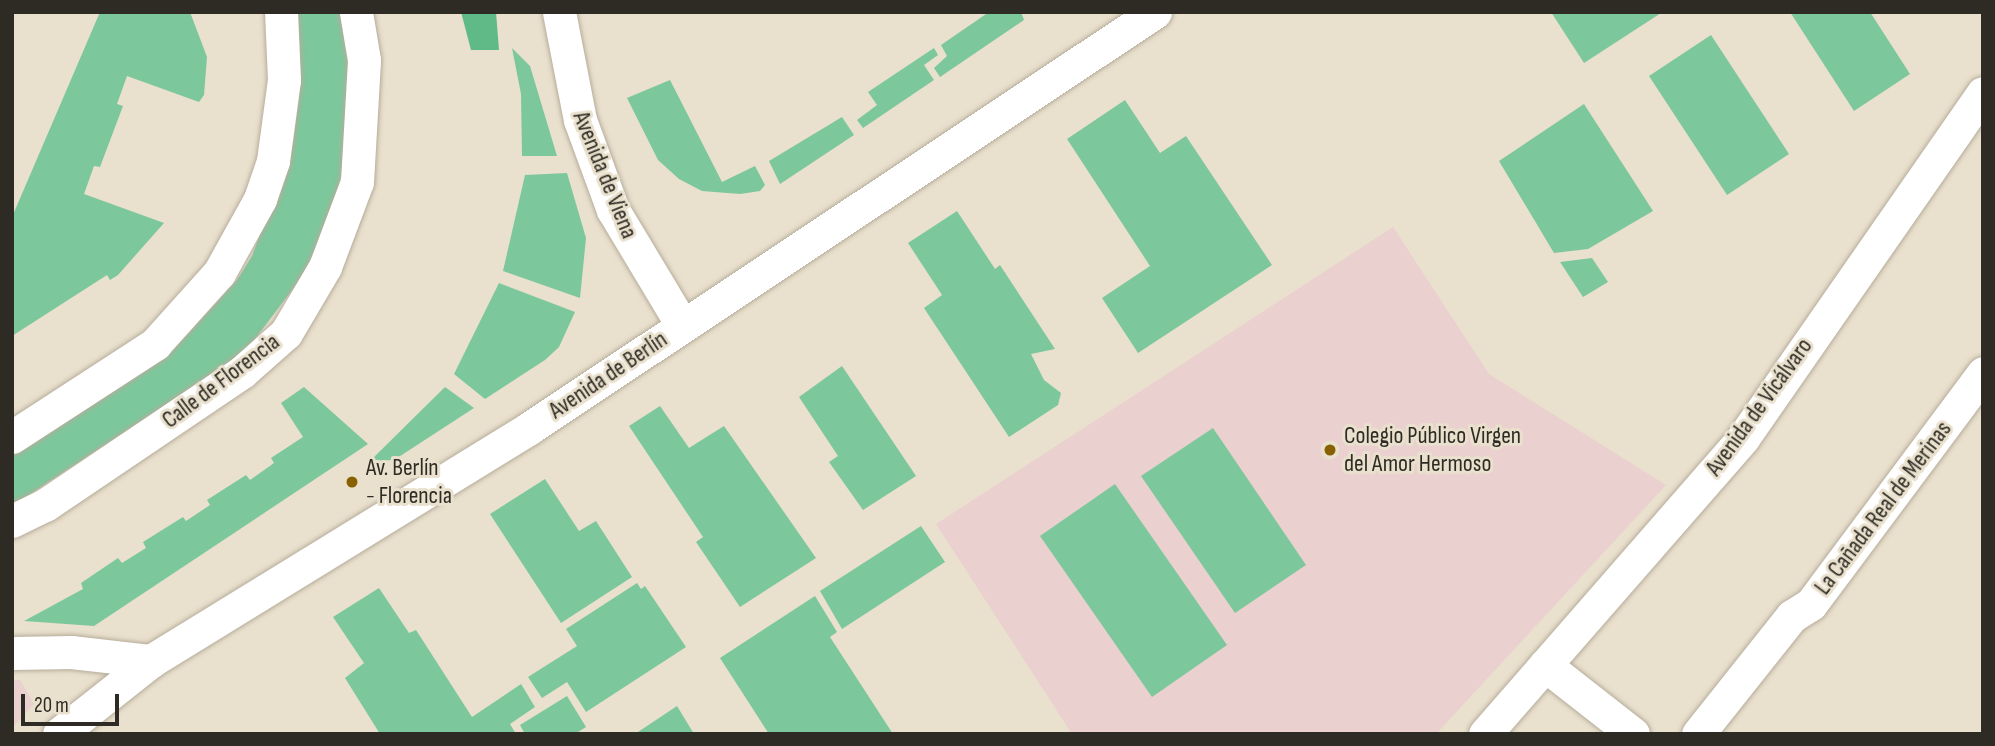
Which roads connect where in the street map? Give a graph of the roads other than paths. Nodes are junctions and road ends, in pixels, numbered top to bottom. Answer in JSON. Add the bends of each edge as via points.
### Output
{"nodes":[{"id":1,"x":281,"y":12,"type":"edge"},
{"id":2,"x":356,"y":12,"type":"edge"},
{"id":3,"x":559,"y":12,"type":"edge"},
{"id":4,"x":1155,"y":12,"type":"edge"},
{"id":5,"x":1983,"y":93,"type":"edge"},
{"id":6,"x":682,"y":325,"type":"junction"},
{"id":7,"x":1983,"y":373,"type":"edge"},
{"id":8,"x":12,"y":437,"type":"edge"},
{"id":9,"x":12,"y":521,"type":"edge"},
{"id":10,"x":12,"y":653,"type":"edge"},
{"id":11,"x":151,"y":661,"type":"junction"},
{"id":12,"x":1545,"y":665,"type":"junction"},
{"id":13,"x":59,"y":734,"type":"edge"},
{"id":14,"x":1485,"y":734,"type":"edge"},
{"id":15,"x":1633,"y":734,"type":"edge"},
{"id":16,"x":1698,"y":734,"type":"edge"}],
"edges":[{"from":1,"to":8,"type":"street","via":[[284,80],[273,161],[260,199],[219,272],[155,344]]},
{"from":2,"to":9,"type":"street","name":"Calle de Florencia","via":[[364,60],[357,182],[325,267],[286,333],[231,379],[45,505]]},
{"from":3,"to":6,"type":"street","name":"Avenida de Viena","via":[[580,120],[613,210]]},
{"from":4,"to":6,"type":"street","name":"Avenida de Berlín"},
{"from":5,"to":12,"type":"street","name":"Avenida de Vicálvaro","via":[[1743,438]]},
{"from":6,"to":11,"type":"street","name":"Avenida de Berlín","via":[[528,429]]},
{"from":7,"to":16,"type":"street","name":"La Cañada Real de Merinas","via":[[1811,604],[1792,616]]},
{"from":10,"to":11,"type":"street","via":[[71,652]]},
{"from":11,"to":13,"type":"street","name":"Avenida de Berlín"},
{"from":12,"to":14,"type":"street","name":"Avenida de Vicálvaro"},
{"from":12,"to":15,"type":"street"}]}
